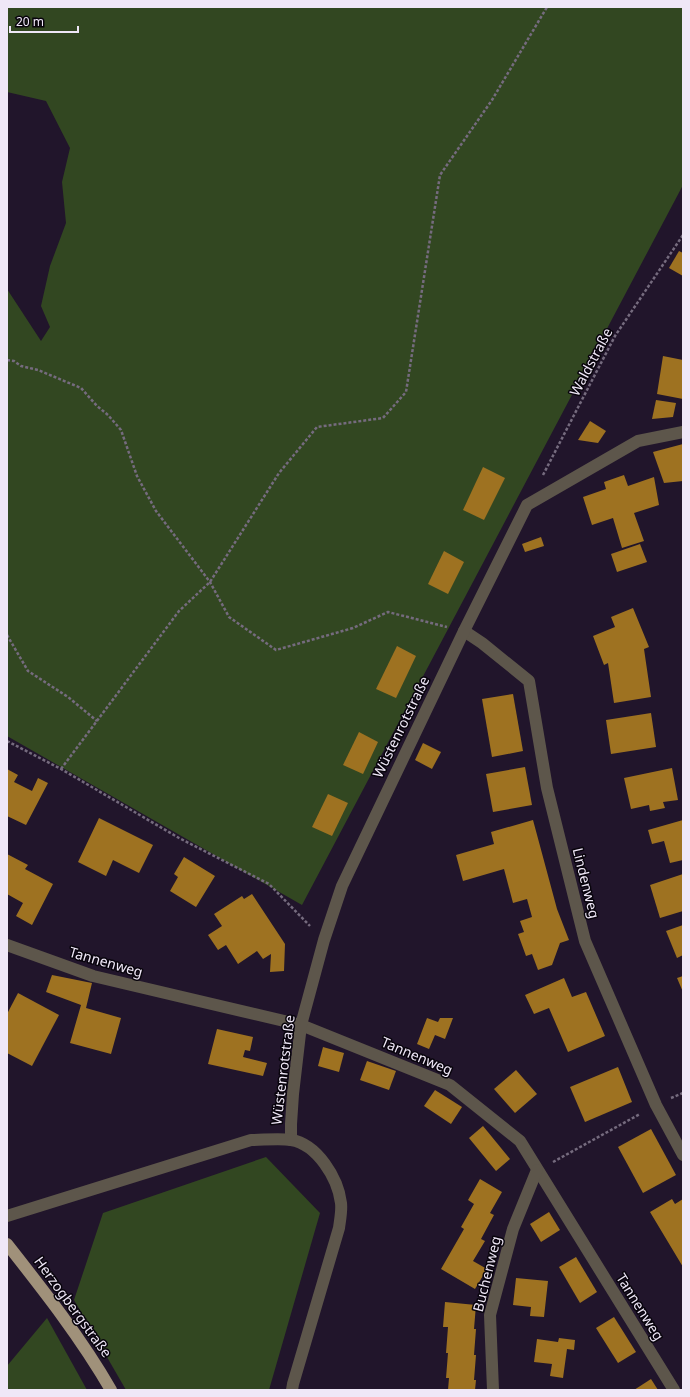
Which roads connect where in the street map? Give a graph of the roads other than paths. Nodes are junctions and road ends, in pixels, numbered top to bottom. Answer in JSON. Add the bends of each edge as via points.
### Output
{"nodes":[{"id":1,"x":683,"y":432,"type":"edge"},
{"id":2,"x":464,"y":631,"type":"junction"},
{"id":3,"x":7,"y":945,"type":"edge"},
{"id":4,"x":302,"y":1025,"type":"junction"},
{"id":5,"x":291,"y":1140,"type":"junction"},
{"id":6,"x":683,"y":1155,"type":"edge"},
{"id":7,"x":537,"y":1170,"type":"junction"},
{"id":8,"x":7,"y":1216,"type":"edge"},
{"id":9,"x":7,"y":1244,"type":"edge"},
{"id":10,"x":112,"y":1390,"type":"edge"},
{"id":11,"x":292,"y":1390,"type":"edge"},
{"id":12,"x":493,"y":1390,"type":"edge"},
{"id":13,"x":674,"y":1390,"type":"edge"}],
"edges":[{"from":1,"to":2,"type":"street","name":"Wüstenrotstraße","via":[[638,441],[527,505]]},
{"from":2,"to":4,"type":"street","name":"Wüstenrotstraße","via":[[342,886],[324,940]]},
{"from":2,"to":6,"type":"street","name":"Lindenweg","via":[[529,682],[547,788],[585,941],[656,1105]]},
{"from":3,"to":4,"type":"street","name":"Tannenweg","via":[[93,976]]},
{"from":4,"to":5,"type":"street","name":"Wüstenrotstraße","via":[[290,1124]]},
{"from":4,"to":7,"type":"street","name":"Tannenweg","via":[[450,1085],[520,1141]]},
{"from":5,"to":8,"type":"street","name":"Wüstenrotstraße","via":[[251,1140]]},
{"from":5,"to":11,"type":"street","name":"Wüstenrotstraße","via":[[305,1145],[323,1160],[336,1180],[342,1204],[339,1228]]},
{"from":7,"to":12,"type":"street","name":"Buchenweg","via":[[514,1229],[490,1315]]},
{"from":7,"to":13,"type":"street","name":"Tannenweg"},
{"from":9,"to":10,"type":"main road","name":"Herzogbergstraße","via":[[93,1360]]}]}
